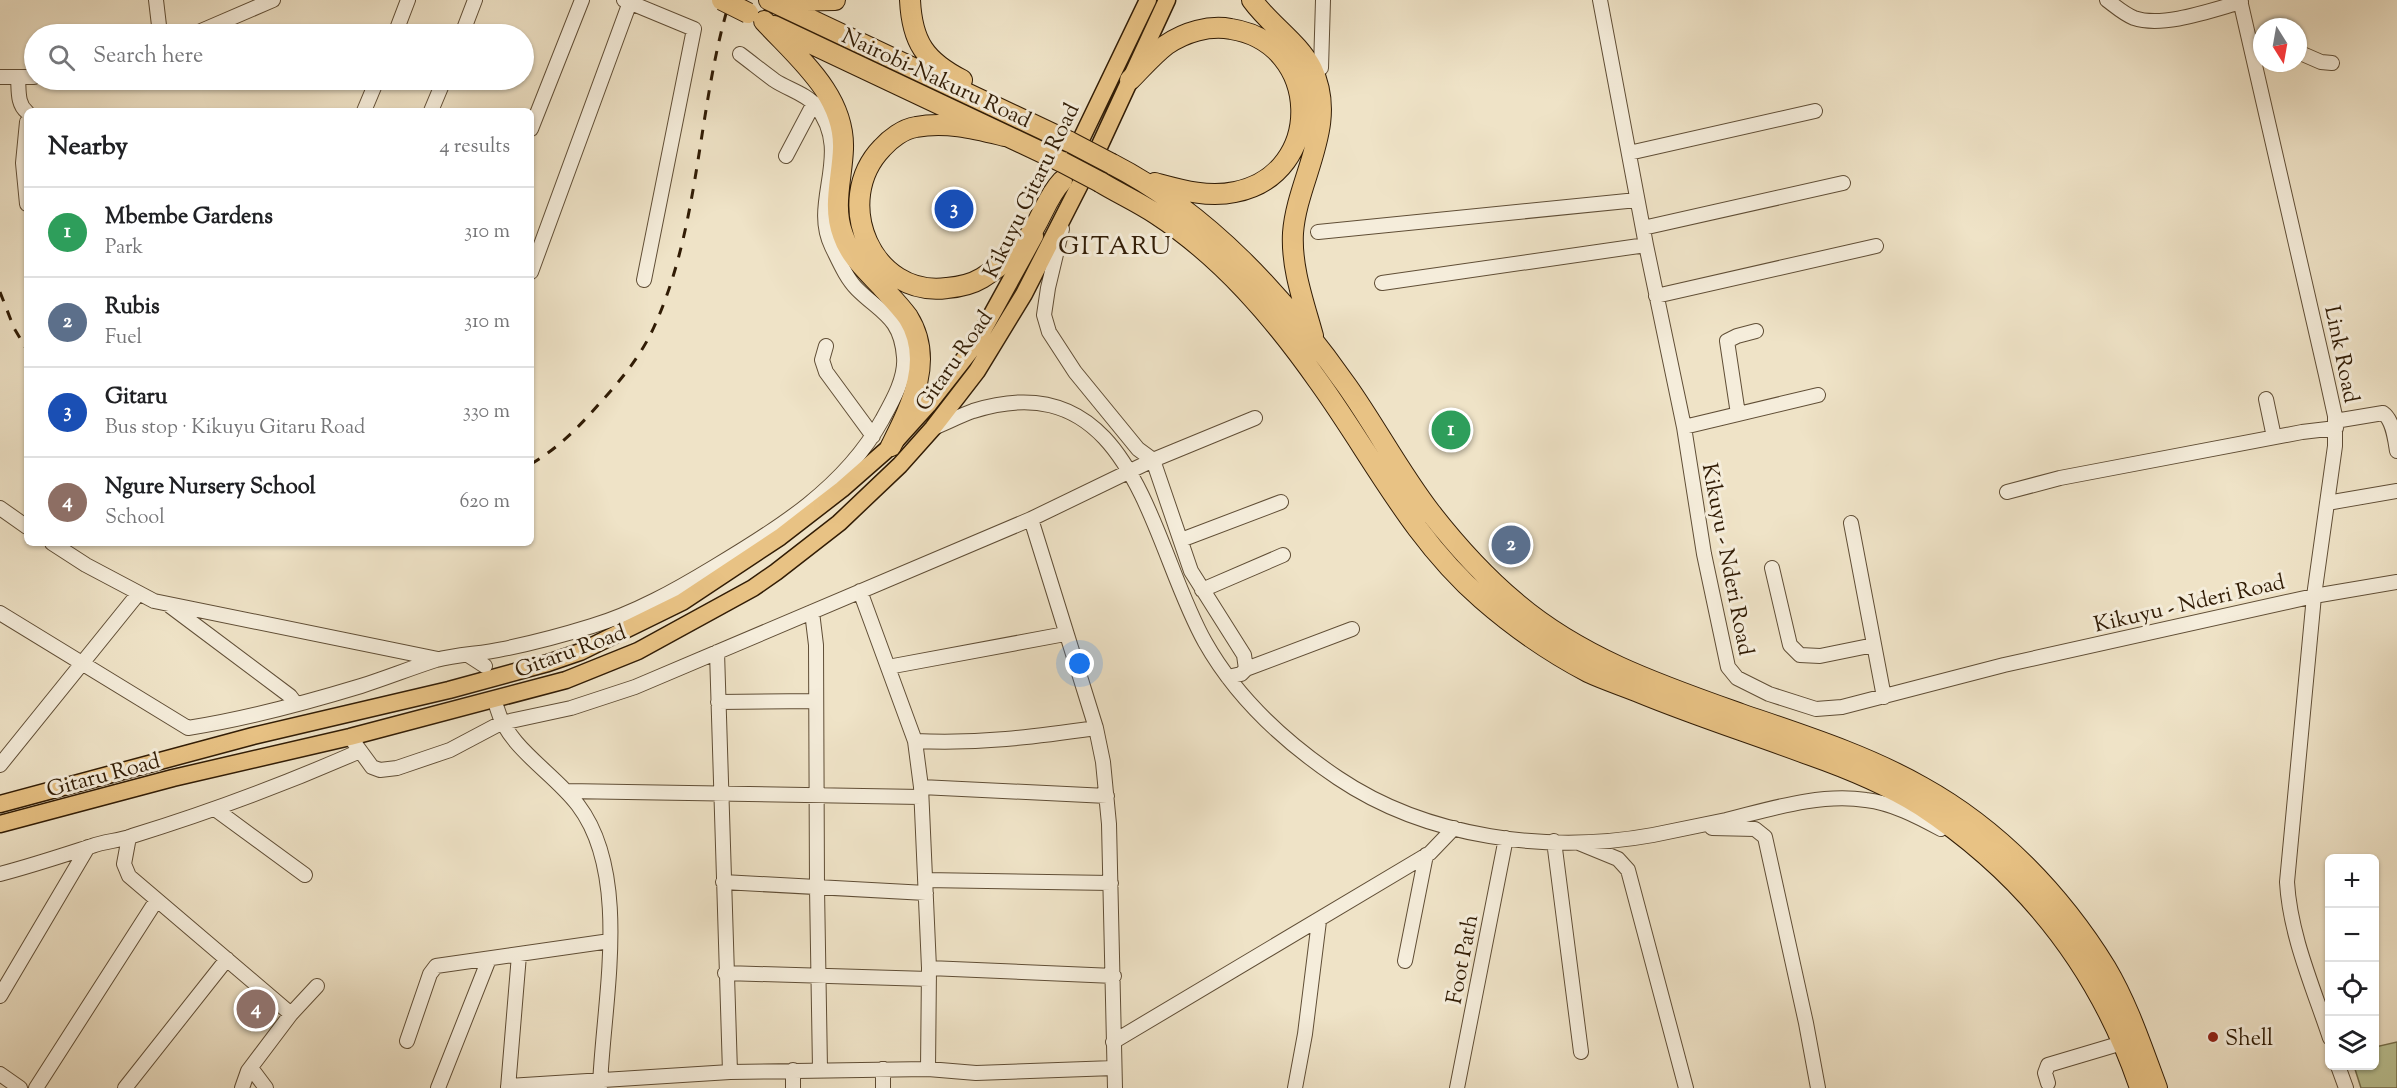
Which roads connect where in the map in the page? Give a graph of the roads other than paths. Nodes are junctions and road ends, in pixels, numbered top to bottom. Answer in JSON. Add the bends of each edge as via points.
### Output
{"nodes":[{"id":1,"x":156,"y":0,"type":"edge"},
{"id":2,"x":273,"y":0,"type":"edge"},
{"id":3,"x":408,"y":0,"type":"edge"},
{"id":4,"x":475,"y":0,"type":"edge"},
{"id":5,"x":582,"y":0,"type":"edge"},
{"id":6,"x":722,"y":0,"type":"edge"},
{"id":7,"x":770,"y":0,"type":"edge"},
{"id":8,"x":835,"y":0,"type":"edge"},
{"id":9,"x":910,"y":0,"type":"edge"},
{"id":10,"x":1148,"y":0,"type":"edge"},
{"id":11,"x":1167,"y":0,"type":"edge"},
{"id":12,"x":1252,"y":0,"type":"edge"},
{"id":13,"x":1323,"y":0,"type":"edge"},
{"id":14,"x":1600,"y":0,"type":"edge"},
{"id":15,"x":2107,"y":0,"type":"edge"},
{"id":16,"x":627,"y":1,"type":"edge"},
{"id":17,"x":2240,"y":1,"type":"edge"},
{"id":18,"x":756,"y":17,"type":"junction"},
{"id":19,"x":159,"y":24,"type":"edge"},
{"id":20,"x":217,"y":24,"type":"edge"},
{"id":21,"x":398,"y":24,"type":"edge"},
{"id":22,"x":466,"y":24,"type":"edge"},
{"id":23,"x":2253,"y":38,"type":"edge"},
{"id":24,"x":740,"y":54,"type":"dead end"},
{"id":25,"x":2307,"y":56,"type":"edge"},
{"id":26,"x":2332,"y":63,"type":"dead end"},
{"id":27,"x":1321,"y":68,"type":"dead end"},
{"id":28,"x":2262,"y":72,"type":"edge"},
{"id":29,"x":0,"y":77,"type":"edge"},
{"id":30,"x":18,"y":78,"type":"junction"},
{"id":31,"x":24,"y":78,"type":"edge"},
{"id":32,"x":1130,"y":80,"type":"junction"},
{"id":33,"x":373,"y":90,"type":"edge"},
{"id":34,"x":440,"y":90,"type":"edge"},
{"id":35,"x":814,"y":103,"type":"junction"},
{"id":36,"x":365,"y":108,"type":"edge"},
{"id":37,"x":432,"y":108,"type":"edge"},
{"id":38,"x":24,"y":110,"type":"edge"},
{"id":39,"x":1815,"y":111,"type":"dead end"},
{"id":40,"x":1019,"y":118,"type":"junction"},
{"id":41,"x":534,"y":121,"type":"edge"},
{"id":42,"x":1005,"y":136,"type":"junction"},
{"id":43,"x":24,"y":153,"type":"edge"},
{"id":44,"x":1629,"y":153,"type":"junction"},
{"id":45,"x":786,"y":156,"type":"dead end"},
{"id":46,"x":1062,"y":172,"type":"junction"},
{"id":47,"x":24,"y":173,"type":"edge"},
{"id":48,"x":1141,"y":179,"type":"junction"},
{"id":49,"x":1843,"y":183,"type":"dead end"},
{"id":50,"x":1637,"y":200,"type":"junction"},
{"id":51,"x":1066,"y":210,"type":"junction"},
{"id":52,"x":1642,"y":228,"type":"junction"},
{"id":53,"x":1318,"y":232,"type":"dead end"},
{"id":54,"x":1646,"y":245,"type":"junction"},
{"id":55,"x":1876,"y":246,"type":"dead end"},
{"id":56,"x":534,"y":264,"type":"edge"},
{"id":57,"x":644,"y":280,"type":"dead end"},
{"id":58,"x":1382,"y":283,"type":"dead end"},
{"id":59,"x":1656,"y":296,"type":"junction"},
{"id":60,"x":1756,"y":331,"type":"dead end"},
{"id":61,"x":1316,"y":345,"type":"junction"},
{"id":62,"x":826,"y":346,"type":"dead end"},
{"id":63,"x":1818,"y":395,"type":"dead end"},
{"id":64,"x":2266,"y":399,"type":"dead end"},
{"id":65,"x":1738,"y":414,"type":"junction"},
{"id":66,"x":1255,"y":418,"type":"dead end"},
{"id":67,"x":2335,"y":425,"type":"junction"},
{"id":68,"x":1684,"y":427,"type":"junction"},
{"id":69,"x":933,"y":428,"type":"junction"},
{"id":70,"x":873,"y":436,"type":"junction"},
{"id":71,"x":2274,"y":437,"type":"junction"},
{"id":72,"x":2396,"y":444,"type":"edge"},
{"id":73,"x":891,"y":446,"type":"junction"},
{"id":74,"x":1153,"y":460,"type":"junction"},
{"id":75,"x":1130,"y":473,"type":"junction"},
{"id":76,"x":2397,"y":491,"type":"edge"},
{"id":77,"x":2007,"y":492,"type":"dead end"},
{"id":78,"x":1281,"y":502,"type":"dead end"},
{"id":79,"x":2327,"y":503,"type":"junction"},
{"id":80,"x":0,"y":508,"type":"edge"},
{"id":81,"x":1031,"y":519,"type":"junction"},
{"id":82,"x":1851,"y":523,"type":"dead end"},
{"id":83,"x":24,"y":525,"type":"edge"},
{"id":84,"x":1181,"y":540,"type":"junction"},
{"id":85,"x":56,"y":546,"type":"edge"},
{"id":86,"x":1283,"y":555,"type":"dead end"},
{"id":87,"x":1772,"y":568,"type":"dead end"},
{"id":88,"x":2397,"y":582,"type":"edge"},
{"id":89,"x":1202,"y":590,"type":"junction"},
{"id":90,"x":860,"y":591,"type":"junction"},
{"id":91,"x":138,"y":594,"type":"junction"},
{"id":92,"x":2314,"y":596,"type":"junction"},
{"id":93,"x":168,"y":605,"type":"junction"},
{"id":94,"x":812,"y":612,"type":"junction"},
{"id":95,"x":0,"y":613,"type":"edge"},
{"id":96,"x":1352,"y":629,"type":"dead end"},
{"id":97,"x":1065,"y":634,"type":"junction"},
{"id":98,"x":1874,"y":645,"type":"junction"},
{"id":99,"x":717,"y":652,"type":"junction"},
{"id":100,"x":468,"y":655,"type":"junction"},
{"id":101,"x":440,"y":659,"type":"junction"},
{"id":102,"x":83,"y":664,"type":"junction"},
{"id":103,"x":485,"y":666,"type":"dead end"},
{"id":104,"x":888,"y":667,"type":"junction"},
{"id":105,"x":1246,"y":669,"type":"junction"},
{"id":106,"x":1228,"y":677,"type":"junction"},
{"id":107,"x":1884,"y":697,"type":"junction"},
{"id":108,"x":816,"y":701,"type":"junction"},
{"id":109,"x":718,"y":702,"type":"junction"},
{"id":110,"x":296,"y":704,"type":"junction"},
{"id":111,"x":497,"y":708,"type":"dead end"},
{"id":112,"x":501,"y":723,"type":"junction"},
{"id":113,"x":1096,"y":728,"type":"junction"},
{"id":114,"x":915,"y":741,"type":"junction"},
{"id":115,"x":355,"y":744,"type":"junction"},
{"id":116,"x":0,"y":765,"type":"edge"},
{"id":117,"x":567,"y":791,"type":"junction"},
{"id":118,"x":921,"y":792,"type":"junction"},
{"id":119,"x":722,"y":794,"type":"junction"},
{"id":120,"x":816,"y":794,"type":"junction"},
{"id":121,"x":1107,"y":796,"type":"junction"},
{"id":122,"x":0,"y":804,"type":"edge"},
{"id":123,"x":215,"y":809,"type":"junction"},
{"id":124,"x":0,"y":824,"type":"edge"},
{"id":125,"x":1694,"y":826,"type":"junction"},
{"id":126,"x":1454,"y":828,"type":"junction"},
{"id":127,"x":129,"y":837,"type":"junction"},
{"id":128,"x":1506,"y":838,"type":"junction"},
{"id":129,"x":1554,"y":841,"type":"junction"},
{"id":130,"x":1578,"y":842,"type":"junction"},
{"id":131,"x":88,"y":847,"type":"junction"},
{"id":132,"x":1426,"y":855,"type":"junction"},
{"id":133,"x":1998,"y":865,"type":"junction"},
{"id":134,"x":0,"y":874,"type":"edge"},
{"id":135,"x":305,"y":875,"type":"dead end"},
{"id":136,"x":723,"y":882,"type":"junction"},
{"id":137,"x":1111,"y":884,"type":"junction"},
{"id":138,"x":925,"y":886,"type":"junction"},
{"id":139,"x":817,"y":888,"type":"junction"},
{"id":140,"x":156,"y":901,"type":"junction"},
{"id":141,"x":1319,"y":921,"type":"junction"},
{"id":142,"x":610,"y":941,"type":"junction"},
{"id":143,"x":519,"y":955,"type":"junction"},
{"id":144,"x":227,"y":959,"type":"junction"},
{"id":145,"x":489,"y":959,"type":"junction"},
{"id":146,"x":1405,"y":961,"type":"dead end"},
{"id":147,"x":725,"y":973,"type":"junction"},
{"id":148,"x":929,"y":974,"type":"junction"},
{"id":149,"x":818,"y":975,"type":"junction"},
{"id":150,"x":1114,"y":976,"type":"junction"},
{"id":151,"x":317,"y":986,"type":"dead end"},
{"id":152,"x":0,"y":996,"type":"edge"},
{"id":153,"x":291,"y":1014,"type":"junction"},
{"id":154,"x":2325,"y":1023,"type":"edge"},
{"id":155,"x":406,"y":1041,"type":"dead end"},
{"id":156,"x":1113,"y":1042,"type":"junction"},
{"id":157,"x":2122,"y":1042,"type":"junction"},
{"id":158,"x":1581,"y":1052,"type":"dead end"},
{"id":159,"x":251,"y":1068,"type":"junction"},
{"id":160,"x":1114,"y":1068,"type":"junction"},
{"id":161,"x":820,"y":1069,"type":"junction"},
{"id":162,"x":883,"y":1069,"type":"junction"},
{"id":163,"x":928,"y":1069,"type":"junction"},
{"id":164,"x":793,"y":1070,"type":"junction"},
{"id":165,"x":2340,"y":1070,"type":"edge"},
{"id":166,"x":730,"y":1072,"type":"junction"},
{"id":167,"x":976,"y":1073,"type":"junction"},
{"id":168,"x":0,"y":1074,"type":"edge"},
{"id":169,"x":697,"y":1081,"type":"edge"},
{"id":170,"x":600,"y":1083,"type":"edge"},
{"id":171,"x":2048,"y":1083,"type":"dead end"},
{"id":172,"x":508,"y":1087,"type":"edge"},
{"id":173,"x":1118,"y":1087,"type":"edge"},
{"id":174,"x":20,"y":1088,"type":"edge"},
{"id":175,"x":36,"y":1088,"type":"edge"},
{"id":176,"x":125,"y":1088,"type":"edge"},
{"id":177,"x":242,"y":1088,"type":"edge"},
{"id":178,"x":266,"y":1088,"type":"edge"},
{"id":179,"x":438,"y":1088,"type":"edge"},
{"id":180,"x":793,"y":1088,"type":"edge"},
{"id":181,"x":883,"y":1088,"type":"edge"},
{"id":182,"x":976,"y":1088,"type":"edge"},
{"id":183,"x":1295,"y":1088,"type":"edge"},
{"id":184,"x":1456,"y":1088,"type":"edge"},
{"id":185,"x":1686,"y":1088,"type":"edge"},
{"id":186,"x":1818,"y":1088,"type":"edge"},
{"id":187,"x":2140,"y":1088,"type":"edge"},
{"id":188,"x":2157,"y":1088,"type":"edge"},
{"id":189,"x":2346,"y":1088,"type":"edge"}],
"edges":[{"from":1,"to":19,"type":"street"},
{"from":2,"to":20,"type":"street"},
{"from":3,"to":21,"type":"street"},
{"from":4,"to":22,"type":"street"},
{"from":5,"to":41,"type":"street"},
{"from":6,"to":18,"type":"highway","name":"Nairobi-Nakuru Road","bridge":true},
{"from":7,"to":8,"type":"highway"},
{"from":7,"to":40,"type":"highway","name":"Nairobi-Nakuru Road"},
{"from":9,"to":40,"type":"highway","via":[[914,32],[930,59]]},
{"from":10,"to":46,"type":"main road","name":"Kikuyu Gitaru Road"},
{"from":11,"to":32,"type":"main road","name":"Gitaru Road"},
{"from":12,"to":61,"type":"highway","via":[[1299,51],[1311,69],[1320,95],[1320,132],[1300,195],[1293,242],[1300,291]]},
{"from":13,"to":27,"type":"street"},
{"from":14,"to":44,"type":"street","name":"Kikuyu - Nderi Road"},
{"from":15,"to":17,"type":"street","via":[[2135,18],[2149,20],[2182,17]]},
{"from":16,"to":56,"type":"street"},
{"from":16,"to":57,"type":"street","via":[[694,29]]},
{"from":17,"to":23,"type":"street","name":"Link Road"},
{"from":18,"to":42,"type":"highway","name":"Nairobi-Nakuru Road"},
{"from":18,"to":73,"type":"highway","via":[[829,93],[837,110],[843,149],[837,205],[843,236],[854,256],[906,314],[917,341],[917,388]]},
{"from":24,"to":35,"type":"street"},
{"from":25,"to":26,"type":"street"},
{"from":28,"to":67,"type":"street","name":"Link Road"},
{"from":29,"to":30,"type":"street"},
{"from":30,"to":31,"type":"street"},
{"from":30,"to":38,"type":"street"},
{"from":32,"to":48,"type":"highway","via":[[1177,39],[1203,29],[1227,28],[1272,45],[1294,74],[1301,103],[1301,128],[1292,151],[1277,170],[1251,188],[1192,193]]},
{"from":32,"to":51,"type":"main road","name":"Gitaru Road"},
{"from":33,"to":36,"type":"street"},
{"from":34,"to":37,"type":"street"},
{"from":35,"to":45,"type":"street"},
{"from":35,"to":70,"type":"street","via":[[831,130],[825,221],[828,240],[856,288],[888,314],[901,338],[905,360],[901,381]]},
{"from":39,"to":44,"type":"street"},
{"from":40,"to":48,"type":"highway","name":"Nairobi-Nakuru Road","bridge":true},
{"from":42,"to":46,"type":"highway","name":"Nairobi-Nakuru Road"},
{"from":42,"to":46,"type":"highway","via":[[955,125],[932,125],[913,127],[886,144],[868,168],[859,209],[867,240],[883,266],[906,284],[931,289],[981,279],[1027,238]]},
{"from":43,"to":47,"type":"street"},
{"from":44,"to":50,"type":"street","name":"Kikuyu - Nderi Road"},
{"from":46,"to":73,"type":"main road","name":"Kikuyu Gitaru Road","via":[[1022,261],[975,345]]},
{"from":46,"to":133,"type":"highway","name":"Nairobi-Nakuru Road","bridge":true,"via":[[1100,182],[1155,213],[1236,280],[1320,383],[1437,555],[1485,601],[1531,637],[1593,674],[1812,755],[1895,791]]},
{"from":48,"to":61,"type":"highway","via":[[1238,255]]},
{"from":49,"to":52,"type":"street"},
{"from":50,"to":52,"type":"street","name":"Kikuyu - Nderi Road"},
{"from":50,"to":53,"type":"street"},
{"from":51,"to":69,"type":"main road","name":"Gitaru Road","via":[[1024,294],[977,371]]},
{"from":51,"to":74,"type":"street","via":[[1044,315],[1049,332],[1075,372],[1138,449]]},
{"from":52,"to":54,"type":"street","name":"Kikuyu - Nderi Road"},
{"from":54,"to":58,"type":"street"},
{"from":54,"to":59,"type":"street","name":"Kikuyu - Nderi Road"},
{"from":55,"to":59,"type":"street"},
{"from":59,"to":68,"type":"street","name":"Kikuyu - Nderi Road"},
{"from":60,"to":65,"type":"street","via":[[1727,342]]},
{"from":61,"to":188,"type":"highway","via":[[1430,511],[1478,567],[1538,620],[1634,674],[1848,752],[1919,785],[1965,814],[2012,852],[2071,916],[2107,970]]},
{"from":62,"to":70,"type":"street","via":[[822,360],[826,372]]},
{"from":63,"to":65,"type":"street"},
{"from":64,"to":71,"type":"street"},
{"from":65,"to":68,"type":"street"},
{"from":66,"to":74,"type":"street"},
{"from":67,"to":71,"type":"street"},
{"from":67,"to":72,"type":"street","via":[[2383,413]]},
{"from":67,"to":79,"type":"street","name":"Link Road"},
{"from":68,"to":107,"type":"street","name":"Kikuyu - Nderi Road","via":[[1704,554],[1732,675],[1769,694],[1816,709]]},
{"from":69,"to":75,"type":"street","via":[[996,406],[1057,408],[1079,417],[1102,434]]},
{"from":69,"to":115,"type":"main road","name":"Gitaru Road","via":[[900,465],[830,530],[753,588],[672,633],[566,680]]},
{"from":70,"to":100,"type":"street","via":[[822,493],[786,524],[697,577],[627,613],[592,626]]},
{"from":71,"to":77,"type":"street","via":[[2060,478]]},
{"from":73,"to":122,"type":"main road","name":"Gitaru Road","via":[[780,537],[692,595],[580,652],[516,673],[253,736]]},
{"from":74,"to":75,"type":"street"},
{"from":74,"to":84,"type":"street"},
{"from":75,"to":81,"type":"street"},
{"from":75,"to":106,"type":"street","via":[[1152,516],[1184,602]]},
{"from":76,"to":79,"type":"street"},
{"from":78,"to":84,"type":"street"},
{"from":79,"to":92,"type":"street","name":"Link Road"},
{"from":80,"to":83,"type":"street"},
{"from":81,"to":90,"type":"street"},
{"from":81,"to":97,"type":"street"},
{"from":82,"to":98,"type":"street"},
{"from":84,"to":89,"type":"street"},
{"from":85,"to":91,"type":"street"},
{"from":86,"to":89,"type":"street"},
{"from":87,"to":98,"type":"street","via":[[1790,645],[1800,655],[1820,656]]},
{"from":88,"to":92,"type":"street","name":"Kikuyu - Nderi Road"},
{"from":89,"to":105,"type":"street","via":[[1244,655]]},
{"from":90,"to":94,"type":"street"},
{"from":90,"to":104,"type":"street"},
{"from":91,"to":93,"type":"street"},
{"from":91,"to":102,"type":"street"},
{"from":92,"to":107,"type":"street","name":"Kikuyu - Nderi Road","via":[[2004,665]]},
{"from":92,"to":154,"type":"street","name":"Link Road","via":[[2288,894],[2295,932]]},
{"from":93,"to":101,"type":"street"},
{"from":93,"to":110,"type":"street"},
{"from":94,"to":99,"type":"street"},
{"from":94,"to":108,"type":"street"},
{"from":95,"to":102,"type":"street"},
{"from":96,"to":105,"type":"street"},
{"from":97,"to":104,"type":"street"},
{"from":97,"to":113,"type":"street"},
{"from":98,"to":107,"type":"street"},
{"from":99,"to":109,"type":"street"},
{"from":99,"to":112,"type":"street","via":[[635,687],[571,708]]},
{"from":100,"to":101,"type":"street"},
{"from":100,"to":103,"type":"street"},
{"from":101,"to":110,"type":"street"},
{"from":102,"to":110,"type":"street","via":[[188,729]]},
{"from":102,"to":116,"type":"street"},
{"from":104,"to":114,"type":"street"},
{"from":105,"to":106,"type":"street"},
{"from":106,"to":126,"type":"street","via":[[1264,718],[1340,780],[1404,812]]},
{"from":108,"to":109,"type":"street"},
{"from":108,"to":120,"type":"street"},
{"from":109,"to":119,"type":"street"},
{"from":111,"to":112,"type":"street"},
{"from":112,"to":115,"type":"street","via":[[450,750],[398,768],[372,767]]},
{"from":112,"to":117,"type":"street","via":[[515,742]]},
{"from":113,"to":114,"type":"street","via":[[996,741]]},
{"from":113,"to":121,"type":"street"},
{"from":114,"to":118,"type":"street"},
{"from":115,"to":123,"type":"street","via":[[267,791]]},
{"from":115,"to":124,"type":"main road","name":"Gitaru Road","via":[[173,778]]},
{"from":117,"to":119,"type":"street"},
{"from":117,"to":142,"type":"street","via":[[588,821],[602,852]]},
{"from":118,"to":120,"type":"street"},
{"from":118,"to":121,"type":"street"},
{"from":118,"to":138,"type":"street"},
{"from":119,"to":120,"type":"street"},
{"from":119,"to":136,"type":"street"},
{"from":120,"to":139,"type":"street"},
{"from":121,"to":137,"type":"street"},
{"from":123,"to":127,"type":"street"},
{"from":123,"to":135,"type":"street"},
{"from":125,"to":130,"type":"street","via":[[1633,838]]},
{"from":125,"to":133,"type":"street","via":[[1789,805],[1836,799],[1868,800],[1916,816]]},
{"from":125,"to":186,"type":"street","via":[[1755,829],[1765,837]]},
{"from":126,"to":128,"type":"street"},
{"from":126,"to":132,"type":"street"},
{"from":127,"to":131,"type":"street"},
{"from":127,"to":140,"type":"street","via":[[124,870]]},
{"from":128,"to":129,"type":"street"},
{"from":128,"to":184,"type":"street","name":"Foot Path"},
{"from":129,"to":130,"type":"street"},
{"from":129,"to":158,"type":"street"},
{"from":130,"to":185,"type":"street","via":[[1618,859],[1628,870]]},
{"from":131,"to":134,"type":"street"},
{"from":131,"to":152,"type":"street"},
{"from":132,"to":141,"type":"street"},
{"from":132,"to":146,"type":"street"},
{"from":133,"to":157,"type":"highway","via":[[2056,928],[2087,975]]},
{"from":136,"to":139,"type":"street"},
{"from":136,"to":147,"type":"street"},
{"from":137,"to":138,"type":"street"},
{"from":137,"to":150,"type":"street"},
{"from":138,"to":139,"type":"street"},
{"from":138,"to":148,"type":"street"},
{"from":139,"to":149,"type":"street"},
{"from":140,"to":144,"type":"street"},
{"from":140,"to":175,"type":"street"},
{"from":141,"to":156,"type":"street"},
{"from":141,"to":183,"type":"street"},
{"from":142,"to":143,"type":"street"},
{"from":142,"to":170,"type":"street"},
{"from":143,"to":145,"type":"street"},
{"from":143,"to":172,"type":"street"},
{"from":144,"to":153,"type":"street"},
{"from":144,"to":176,"type":"street"},
{"from":145,"to":155,"type":"street","via":[[434,967]]},
{"from":145,"to":179,"type":"street"},
{"from":147,"to":149,"type":"street"},
{"from":147,"to":166,"type":"street"},
{"from":148,"to":149,"type":"street"},
{"from":148,"to":150,"type":"street"},
{"from":148,"to":163,"type":"street"},
{"from":149,"to":161,"type":"street"},
{"from":150,"to":156,"type":"street"},
{"from":151,"to":153,"type":"street"},
{"from":153,"to":159,"type":"street"},
{"from":156,"to":160,"type":"street"},
{"from":157,"to":171,"type":"street","via":[[2048,1065]]},
{"from":157,"to":187,"type":"highway"},
{"from":159,"to":177,"type":"street"},
{"from":159,"to":178,"type":"street"},
{"from":160,"to":167,"type":"street"},
{"from":160,"to":173,"type":"street"},
{"from":161,"to":162,"type":"street"},
{"from":161,"to":164,"type":"street"},
{"from":162,"to":163,"type":"street"},
{"from":162,"to":181,"type":"street"},
{"from":163,"to":167,"type":"street"},
{"from":164,"to":166,"type":"street"},
{"from":164,"to":180,"type":"street"},
{"from":165,"to":189,"type":"street"},
{"from":166,"to":169,"type":"street"},
{"from":167,"to":182,"type":"street"},
{"from":168,"to":174,"type":"street"},
{"from":169,"to":170,"type":"street"},
{"from":170,"to":172,"type":"street"}]}
